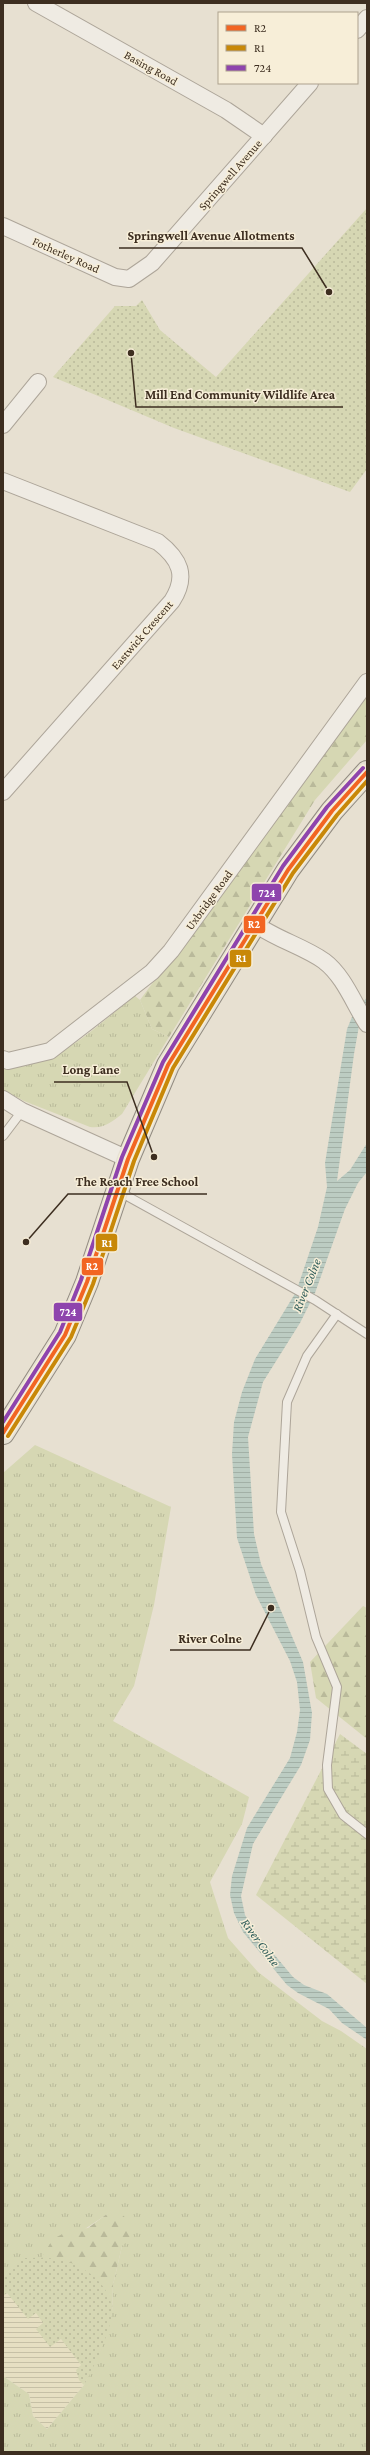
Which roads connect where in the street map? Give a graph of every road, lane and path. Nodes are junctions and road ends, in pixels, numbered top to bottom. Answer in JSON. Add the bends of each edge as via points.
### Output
{"nodes":[{"id":1,"x":36,"y":3,"type":"edge"},
{"id":2,"x":367,"y":18,"type":"edge"},
{"id":3,"x":358,"y":29,"type":"edge"},
{"id":4,"x":309,"y":84,"type":"edge"},
{"id":5,"x":264,"y":136,"type":"junction"},
{"id":6,"x":3,"y":226,"type":"edge"},
{"id":7,"x":130,"y":279,"type":"joint"},
{"id":8,"x":38,"y":382,"type":"dead end"},
{"id":9,"x":3,"y":425,"type":"edge"},
{"id":10,"x":3,"y":481,"type":"edge"},
{"id":11,"x":367,"y":682,"type":"edge"},
{"id":12,"x":367,"y":772,"type":"edge"},
{"id":13,"x":3,"y":792,"type":"edge"},
{"id":14,"x":254,"y":923,"type":"junction"},
{"id":15,"x":366,"y":1024,"type":"edge"},
{"id":16,"x":3,"y":1059,"type":"edge"},
{"id":17,"x":3,"y":1099,"type":"edge"},
{"id":18,"x":22,"y":1112,"type":"junction"},
{"id":19,"x":3,"y":1136,"type":"edge"},
{"id":20,"x":128,"y":1159,"type":"junction"},
{"id":21,"x":116,"y":1191,"type":"junction"},
{"id":22,"x":337,"y":1314,"type":"junction"},
{"id":23,"x":367,"y":1334,"type":"edge"},
{"id":24,"x":3,"y":1433,"type":"edge"},
{"id":25,"x":367,"y":1834,"type":"edge"}],
"edges":[{"from":1,"to":5,"type":"street","name":"Basing Road","via":[[226,110]]},
{"from":2,"to":3,"type":"street"},
{"from":4,"to":5,"type":"street","name":"Springwell Avenue"},
{"from":5,"to":7,"type":"street","name":"Springwell Avenue","via":[[152,263]]},
{"from":6,"to":7,"type":"street","name":"Fotherley Road","via":[[115,277]]},
{"from":8,"to":9,"type":"street"},
{"from":10,"to":13,"type":"street","name":"Eastwick Crescent","via":[[158,542],[171,552],[176,560],[181,581],[172,601]]},
{"from":11,"to":16,"type":"street","name":"Uxbridge Road","via":[[171,951],[152,972],[50,1051],[8,1061]]},
{"from":12,"to":14,"type":"main road","via":[[332,811],[288,870]]},
{"from":14,"to":15,"type":"street","via":[[265,932],[323,960],[341,981]]},
{"from":14,"to":20,"type":"main road","via":[[168,1065]]},
{"from":17,"to":18,"type":"street"},
{"from":18,"to":19,"type":"lane"},
{"from":18,"to":20,"type":"street"},
{"from":20,"to":21,"type":"main road"},
{"from":21,"to":22,"type":"lane"},
{"from":21,"to":24,"type":"main road","via":[[87,1282],[65,1335]]},
{"from":22,"to":23,"type":"lane"},
{"from":22,"to":25,"type":"lane","via":[[307,1356],[287,1402],[281,1512],[300,1570],[316,1637],[337,1687],[327,1765],[328,1789],[343,1816]]}]}
